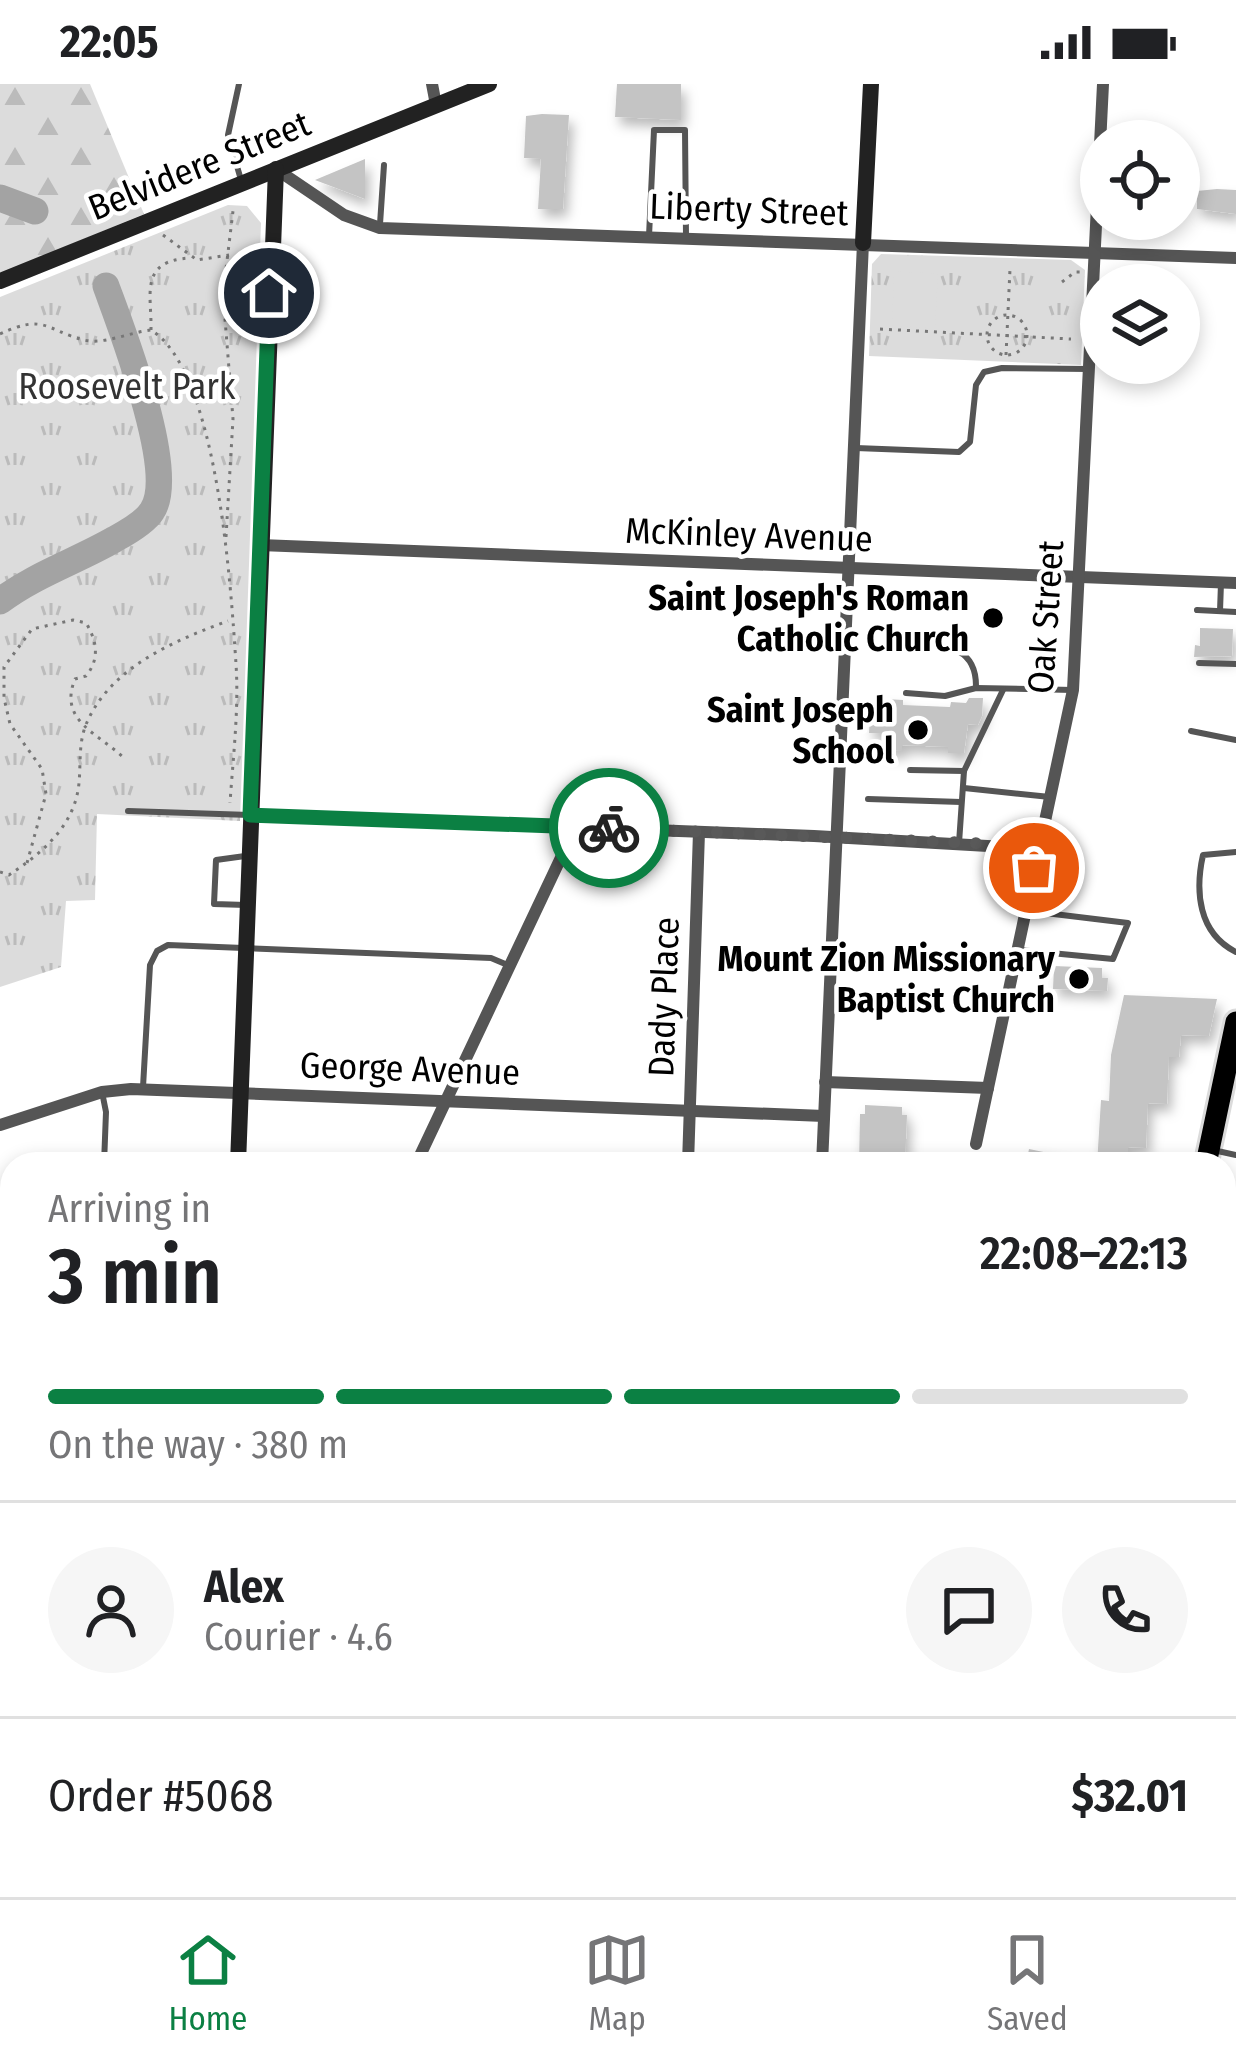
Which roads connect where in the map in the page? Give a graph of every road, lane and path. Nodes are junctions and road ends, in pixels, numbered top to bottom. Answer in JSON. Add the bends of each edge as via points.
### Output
{"nodes":[{"id":1,"x":238,"y":84,"type":"edge"},
{"id":2,"x":432,"y":84,"type":"edge"},
{"id":3,"x":489,"y":84,"type":"edge"},
{"id":4,"x":871,"y":84,"type":"edge"},
{"id":5,"x":1103,"y":84,"type":"edge"},
{"id":6,"x":436,"y":105,"type":"junction"},
{"id":7,"x":384,"y":165,"type":"dead end"},
{"id":8,"x":276,"y":169,"type":"junction"},
{"id":9,"x":242,"y":183,"type":"junction"},
{"id":10,"x":233,"y":211,"type":"dead end"},
{"id":11,"x":380,"y":228,"type":"junction"},
{"id":12,"x":163,"y":235,"type":"dead end"},
{"id":13,"x":650,"y":236,"type":"junction"},
{"id":14,"x":686,"y":237,"type":"junction"},
{"id":15,"x":863,"y":243,"type":"junction"},
{"id":16,"x":1094,"y":253,"type":"junction"},
{"id":17,"x":229,"y":255,"type":"junction"},
{"id":18,"x":191,"y":258,"type":"junction"},
{"id":19,"x":1236,"y":258,"type":"edge"},
{"id":20,"x":1093,"y":264,"type":"edge"},
{"id":21,"x":1010,"y":269,"type":"dead end"},
{"id":22,"x":1075,"y":272,"type":"dead end"},
{"id":23,"x":0,"y":281,"type":"edge"},
{"id":24,"x":1062,"y":282,"type":"dead end"},
{"id":25,"x":1008,"y":316,"type":"junction"},
{"id":26,"x":880,"y":329,"type":"dead end"},
{"id":27,"x":149,"y":330,"type":"junction"},
{"id":28,"x":0,"y":334,"type":"edge"},
{"id":29,"x":987,"y":334,"type":"junction"},
{"id":30,"x":1007,"y":335,"type":"junction"},
{"id":31,"x":1027,"y":336,"type":"junction"},
{"id":32,"x":1071,"y":339,"type":"dead end"},
{"id":33,"x":1006,"y":355,"type":"junction"},
{"id":34,"x":1080,"y":369,"type":"edge"},
{"id":35,"x":1087,"y":384,"type":"edge"},
{"id":36,"x":854,"y":447,"type":"junction"},
{"id":37,"x":226,"y":541,"type":"junction"},
{"id":38,"x":260,"y":545,"type":"junction"},
{"id":39,"x":847,"y":568,"type":"junction"},
{"id":40,"x":1078,"y":577,"type":"junction"},
{"id":41,"x":1228,"y":583,"type":"edge"},
{"id":42,"x":1197,"y":610,"type":"dead end"},
{"id":43,"x":1220,"y":611,"type":"junction"},
{"id":44,"x":1236,"y":612,"type":"edge"},
{"id":45,"x":230,"y":621,"type":"junction"},
{"id":46,"x":911,"y":643,"type":"dead end"},
{"id":47,"x":1199,"y":663,"type":"dead end"},
{"id":48,"x":1236,"y":664,"type":"edge"},
{"id":49,"x":976,"y":688,"type":"junction"},
{"id":50,"x":1003,"y":690,"type":"junction"},
{"id":51,"x":1073,"y":690,"type":"junction"},
{"id":52,"x":906,"y":693,"type":"dead end"},
{"id":53,"x":84,"y":729,"type":"junction"},
{"id":54,"x":1191,"y":730,"type":"dead end"},
{"id":55,"x":1236,"y":740,"type":"edge"},
{"id":56,"x":124,"y":758,"type":"dead end"},
{"id":57,"x":910,"y":770,"type":"dead end"},
{"id":58,"x":964,"y":771,"type":"junction"},
{"id":59,"x":963,"y":788,"type":"junction"},
{"id":60,"x":1050,"y":796,"type":"junction"},
{"id":61,"x":868,"y":799,"type":"dead end"},
{"id":62,"x":962,"y":802,"type":"junction"},
{"id":63,"x":230,"y":803,"type":"dead end"},
{"id":64,"x":128,"y":811,"type":"dead end"},
{"id":65,"x":250,"y":815,"type":"junction"},
{"id":66,"x":572,"y":826,"type":"junction"},
{"id":67,"x":699,"y":832,"type":"junction"},
{"id":68,"x":834,"y":837,"type":"junction"},
{"id":69,"x":959,"y":843,"type":"junction"},
{"id":70,"x":1038,"y":849,"type":"junction"},
{"id":71,"x":1236,"y":852,"type":"edge"},
{"id":72,"x":249,"y":856,"type":"junction"},
{"id":73,"x":27,"y":863,"type":"junction"},
{"id":74,"x":0,"y":872,"type":"edge"},
{"id":75,"x":247,"y":905,"type":"junction"},
{"id":76,"x":1025,"y":910,"type":"junction"},
{"id":77,"x":245,"y":948,"type":"junction"},
{"id":78,"x":1017,"y":950,"type":"junction"},
{"id":79,"x":1236,"y":952,"type":"edge"},
{"id":80,"x":510,"y":965,"type":"junction"},
{"id":81,"x":1236,"y":1022,"type":"edge"},
{"id":82,"x":825,"y":1082,"type":"junction"},
{"id":83,"x":988,"y":1088,"type":"junction"},
{"id":84,"x":142,"y":1090,"type":"junction"},
{"id":85,"x":102,"y":1092,"type":"junction"},
{"id":86,"x":241,"y":1092,"type":"junction"},
{"id":87,"x":446,"y":1100,"type":"junction"},
{"id":88,"x":690,"y":1111,"type":"junction"},
{"id":89,"x":824,"y":1116,"type":"junction"},
{"id":90,"x":0,"y":1125,"type":"edge"},
{"id":91,"x":976,"y":1144,"type":"dead end"},
{"id":92,"x":104,"y":1152,"type":"edge"},
{"id":93,"x":238,"y":1152,"type":"edge"},
{"id":94,"x":422,"y":1152,"type":"edge"},
{"id":95,"x":688,"y":1152,"type":"edge"},
{"id":96,"x":822,"y":1152,"type":"edge"},
{"id":97,"x":1209,"y":1152,"type":"edge"}],
"edges":[{"from":1,"to":9,"type":"lane","via":[[228,135]]},
{"from":2,"to":6,"type":"street"},
{"from":3,"to":6,"type":"street","name":"Belvidere Street"},
{"from":4,"to":15,"type":"street"},
{"from":5,"to":16,"type":"street","name":"Oak Street"},
{"from":6,"to":8,"type":"street","name":"Belvidere Street"},
{"from":7,"to":11,"type":"lane"},
{"from":8,"to":9,"type":"street","name":"Belvidere Street"},
{"from":8,"to":11,"type":"street","name":"Liberty Street","via":[[344,215]]},
{"from":8,"to":38,"type":"street"},
{"from":9,"to":23,"type":"street","name":"Belvidere Street"},
{"from":10,"to":17,"type":"path"},
{"from":11,"to":13,"type":"street","name":"Liberty Street"},
{"from":12,"to":18,"type":"path"},
{"from":13,"to":14,"type":"street","name":"Liberty Street"},
{"from":13,"to":14,"type":"lane","via":[[653,130],[685,130]]},
{"from":14,"to":15,"type":"street","name":"Liberty Street"},
{"from":15,"to":16,"type":"street","name":"Liberty Street"},
{"from":15,"to":36,"type":"street"},
{"from":16,"to":19,"type":"street","name":"Liberty Street"},
{"from":16,"to":20,"type":"street","name":"Oak Street"},
{"from":17,"to":18,"type":"path"},
{"from":17,"to":37,"type":"path"},
{"from":18,"to":27,"type":"path","via":[[154,275]]},
{"from":21,"to":25,"type":"path"},
{"from":22,"to":24,"type":"path"},
{"from":25,"to":29,"type":"path"},
{"from":25,"to":30,"type":"path"},
{"from":25,"to":31,"type":"path","via":[[1023,323]]},
{"from":26,"to":29,"type":"path"},
{"from":27,"to":28,"type":"path","via":[[90,340],[47,325]]},
{"from":27,"to":37,"type":"path","via":[[172,350],[198,401]]},
{"from":29,"to":30,"type":"path"},
{"from":29,"to":33,"type":"path"},
{"from":30,"to":31,"type":"path"},
{"from":30,"to":33,"type":"path"},
{"from":31,"to":32,"type":"path"},
{"from":31,"to":33,"type":"path","via":[[1023,348]]},
{"from":34,"to":36,"type":"lane","via":[[984,372],[970,442],[959,452]]},
{"from":35,"to":40,"type":"street","name":"Oak Street"},
{"from":36,"to":39,"type":"street"},
{"from":37,"to":45,"type":"path"},
{"from":38,"to":39,"type":"street","name":"McKinley Avenue"},
{"from":38,"to":65,"type":"street"},
{"from":39,"to":40,"type":"street","name":"McKinley Avenue"},
{"from":39,"to":68,"type":"street"},
{"from":40,"to":41,"type":"street","name":"McKinley Avenue"},
{"from":40,"to":51,"type":"street","name":"Oak Street"},
{"from":41,"to":43,"type":"lane"},
{"from":42,"to":43,"type":"lane"},
{"from":43,"to":44,"type":"lane"},
{"from":45,"to":53,"type":"path","via":[[147,657],[99,702]]},
{"from":45,"to":63,"type":"path"},
{"from":46,"to":49,"type":"lane","via":[[966,654]]},
{"from":47,"to":48,"type":"lane"},
{"from":49,"to":50,"type":"lane"},
{"from":49,"to":52,"type":"lane"},
{"from":50,"to":51,"type":"lane"},
{"from":50,"to":58,"type":"lane"},
{"from":51,"to":60,"type":"street","name":"Oak Street"},
{"from":53,"to":56,"type":"path"},
{"from":53,"to":73,"type":"path","via":[[76,802]]},
{"from":53,"to":73,"type":"path","via":[[69,695],[75,679],[93,668],[90,630],[74,620],[32,628],[4,667],[10,724],[42,769],[46,794]]},
{"from":54,"to":55,"type":"lane"},
{"from":57,"to":58,"type":"lane"},
{"from":58,"to":59,"type":"lane"},
{"from":59,"to":60,"type":"lane"},
{"from":59,"to":62,"type":"lane"},
{"from":60,"to":70,"type":"street","name":"Oak Street"},
{"from":61,"to":62,"type":"lane"},
{"from":62,"to":69,"type":"lane"},
{"from":64,"to":65,"type":"lane"},
{"from":65,"to":66,"type":"street"},
{"from":65,"to":72,"type":"street"},
{"from":66,"to":67,"type":"street"},
{"from":66,"to":80,"type":"street"},
{"from":67,"to":68,"type":"street"},
{"from":67,"to":88,"type":"street","name":"Dady Place"},
{"from":68,"to":69,"type":"street"},
{"from":68,"to":82,"type":"street"},
{"from":69,"to":70,"type":"street"},
{"from":70,"to":76,"type":"street","name":"Oak Street"},
{"from":71,"to":79,"type":"lane","via":[[1203,856],[1197,885],[1199,910]]},
{"from":72,"to":75,"type":"street"},
{"from":72,"to":75,"type":"lane","via":[[216,860],[214,904]]},
{"from":73,"to":74,"type":"path"},
{"from":75,"to":77,"type":"street"},
{"from":76,"to":78,"type":"street","name":"Oak Street"},
{"from":76,"to":78,"type":"lane","via":[[1128,923],[1113,958]]},
{"from":77,"to":80,"type":"lane"},
{"from":77,"to":84,"type":"lane","via":[[168,945],[154,956]]},
{"from":77,"to":86,"type":"street"},
{"from":78,"to":83,"type":"street","name":"Oak Street"},
{"from":80,"to":87,"type":"street"},
{"from":81,"to":97,"type":"highway"},
{"from":82,"to":83,"type":"street"},
{"from":82,"to":89,"type":"street"},
{"from":83,"to":91,"type":"street","name":"Oak Street"},
{"from":84,"to":85,"type":"street","name":"George Avenue"},
{"from":84,"to":86,"type":"street","name":"George Avenue"},
{"from":85,"to":90,"type":"street","name":"George Avenue"},
{"from":85,"to":92,"type":"lane"},
{"from":86,"to":87,"type":"street","name":"George Avenue"},
{"from":86,"to":93,"type":"street"},
{"from":87,"to":88,"type":"street","name":"George Avenue"},
{"from":87,"to":94,"type":"street"},
{"from":88,"to":89,"type":"street","name":"George Avenue"},
{"from":88,"to":95,"type":"street","name":"Dady Place"},
{"from":89,"to":96,"type":"street"}]}
